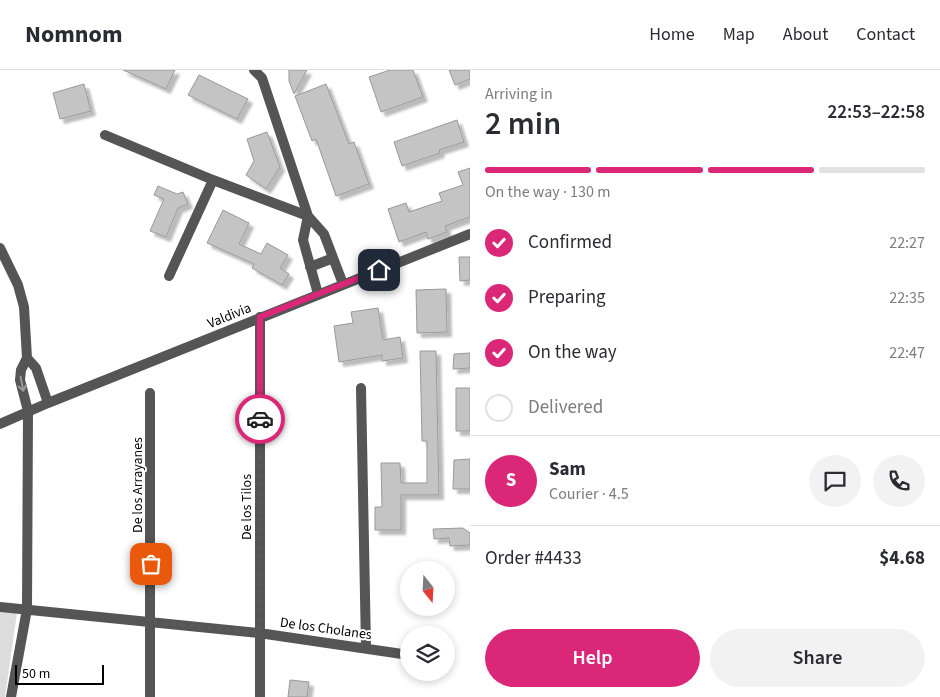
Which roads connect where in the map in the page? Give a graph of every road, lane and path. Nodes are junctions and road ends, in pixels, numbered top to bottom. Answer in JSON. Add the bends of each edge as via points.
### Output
{"nodes":[{"id":1,"x":254,"y":70,"type":"edge"},
{"id":2,"x":105,"y":135,"type":"dead end"},
{"id":3,"x":213,"y":180,"type":"junction"},
{"id":4,"x":308,"y":216,"type":"junction"},
{"id":5,"x":470,"y":234,"type":"edge"},
{"id":6,"x":0,"y":248,"type":"edge"},
{"id":7,"x":333,"y":258,"type":"junction"},
{"id":8,"x":310,"y":267,"type":"junction"},
{"id":9,"x":168,"y":276,"type":"dead end"},
{"id":10,"x":343,"y":284,"type":"junction"},
{"id":11,"x":318,"y":294,"type":"junction"},
{"id":12,"x":260,"y":317,"type":"junction"},
{"id":13,"x":27,"y":358,"type":"junction"},
{"id":14,"x":361,"y":388,"type":"dead end"},
{"id":15,"x":150,"y":393,"type":"dead end"},
{"id":16,"x":48,"y":403,"type":"junction"},
{"id":17,"x":28,"y":411,"type":"junction"},
{"id":18,"x":0,"y":424,"type":"edge"},
{"id":19,"x":0,"y":607,"type":"edge"},
{"id":20,"x":27,"y":609,"type":"junction"},
{"id":21,"x":151,"y":622,"type":"junction"},
{"id":22,"x":259,"y":633,"type":"junction"},
{"id":23,"x":366,"y":648,"type":"junction"},
{"id":24,"x":400,"y":654,"type":"edge"},
{"id":25,"x":11,"y":697,"type":"edge"},
{"id":26,"x":150,"y":697,"type":"edge"},
{"id":27,"x":260,"y":697,"type":"edge"}],
"edges":[{"from":1,"to":4,"type":"street","via":[[262,78]]},
{"from":2,"to":3,"type":"street"},
{"from":3,"to":4,"type":"street"},
{"from":3,"to":9,"type":"street"},
{"from":4,"to":7,"type":"street","via":[[324,234]]},
{"from":4,"to":8,"type":"street","via":[[302,240]]},
{"from":5,"to":10,"type":"street","name":"Valdivia"},
{"from":6,"to":13,"type":"street","via":[[18,285],[24,307]]},
{"from":7,"to":8,"type":"street"},
{"from":7,"to":10,"type":"street"},
{"from":8,"to":11,"type":"street"},
{"from":10,"to":11,"type":"street","name":"Valdivia"},
{"from":11,"to":12,"type":"street","name":"Valdivia"},
{"from":12,"to":16,"type":"street","name":"Valdivia"},
{"from":12,"to":22,"type":"street","name":"De los Tilos"},
{"from":13,"to":16,"type":"street","via":[[36,368]]},
{"from":13,"to":17,"type":"street","one_way":true,"via":[[20,370],[20,380]]},
{"from":14,"to":23,"type":"street"},
{"from":15,"to":21,"type":"street","name":"De los Arrayanes"},
{"from":16,"to":17,"type":"street","name":"Valdivia"},
{"from":17,"to":18,"type":"street","name":"Valdivia"},
{"from":17,"to":20,"type":"street"},
{"from":19,"to":20,"type":"street","name":"De los Cholanes"},
{"from":20,"to":21,"type":"street","name":"De los Cholanes"},
{"from":20,"to":25,"type":"street"},
{"from":21,"to":22,"type":"street","name":"De los Cholanes"},
{"from":21,"to":26,"type":"street","name":"De los Arrayanes"},
{"from":22,"to":23,"type":"street","name":"De los Cholanes"},
{"from":22,"to":27,"type":"street","name":"De los Tilos"},
{"from":23,"to":24,"type":"street","name":"De los Cholanes"}]}
